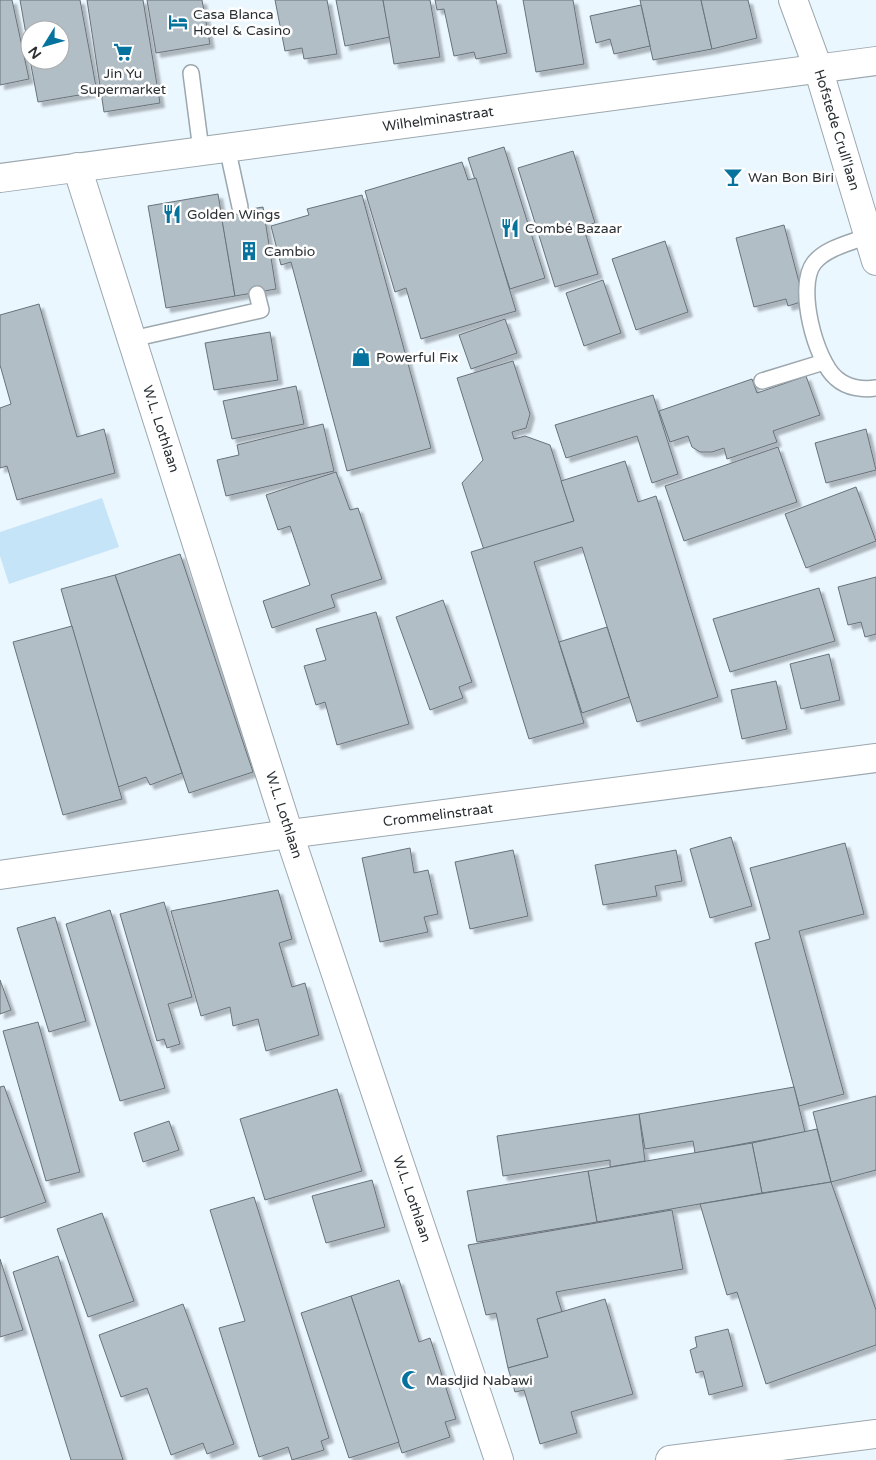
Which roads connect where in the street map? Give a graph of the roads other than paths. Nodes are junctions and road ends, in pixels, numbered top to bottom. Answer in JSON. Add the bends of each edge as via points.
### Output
{"nodes":[{"id":1,"x":793,"y":0,"type":"edge"},
{"id":2,"x":876,"y":61,"type":"edge"},
{"id":3,"x":818,"y":68,"type":"junction"},
{"id":4,"x":191,"y":73,"type":"dead end"},
{"id":5,"x":214,"y":149,"type":"junction"},
{"id":6,"x":77,"y":167,"type":"junction"},
{"id":7,"x":0,"y":178,"type":"edge"},
{"id":8,"x":240,"y":207,"type":"dead end"},
{"id":9,"x":870,"y":226,"type":"edge"},
{"id":10,"x":876,"y":261,"type":"edge"},
{"id":11,"x":257,"y":294,"type":"dead end"},
{"id":12,"x":132,"y":340,"type":"junction"},
{"id":13,"x":824,"y":362,"type":"junction"},
{"id":14,"x":762,"y":381,"type":"dead end"},
{"id":15,"x":876,"y":388,"type":"edge"},
{"id":16,"x":876,"y":758,"type":"edge"},
{"id":17,"x":289,"y":834,"type":"junction"},
{"id":18,"x":0,"y":875,"type":"edge"},
{"id":19,"x":876,"y":1434,"type":"edge"},
{"id":20,"x":499,"y":1460,"type":"edge"},
{"id":21,"x":670,"y":1460,"type":"edge"}],
"edges":[{"from":1,"to":3,"type":"street","name":"Hofstede Crull'laan"},
{"from":2,"to":3,"type":"street","name":"Wilhelminastraat"},
{"from":3,"to":5,"type":"street","name":"Wilhelminastraat"},
{"from":3,"to":9,"type":"street","name":"Hofstede Crull'laan"},
{"from":4,"to":5,"type":"lane"},
{"from":5,"to":6,"type":"street","name":"Wilhelminastraat"},
{"from":5,"to":8,"type":"lane"},
{"from":6,"to":7,"type":"street","name":"Wilhelminastraat"},
{"from":6,"to":12,"type":"street","name":"W.L. Lothlaan"},
{"from":9,"to":10,"type":"street","name":"Hofstede Crull'laan"},
{"from":9,"to":13,"type":"lane","via":[[822,254],[812,265],[808,280],[808,310]]},
{"from":11,"to":12,"type":"lane","via":[[261,310]]},
{"from":12,"to":17,"type":"street","name":"W.L. Lothlaan"},
{"from":13,"to":14,"type":"lane"},
{"from":13,"to":15,"type":"lane","via":[[836,378],[852,387]]},
{"from":16,"to":17,"type":"street","name":"Crommelinstraat"},
{"from":17,"to":18,"type":"street","name":"Crommelinstraat"},
{"from":17,"to":20,"type":"street","name":"W.L. Lothlaan"},
{"from":19,"to":21,"type":"street"}]}
